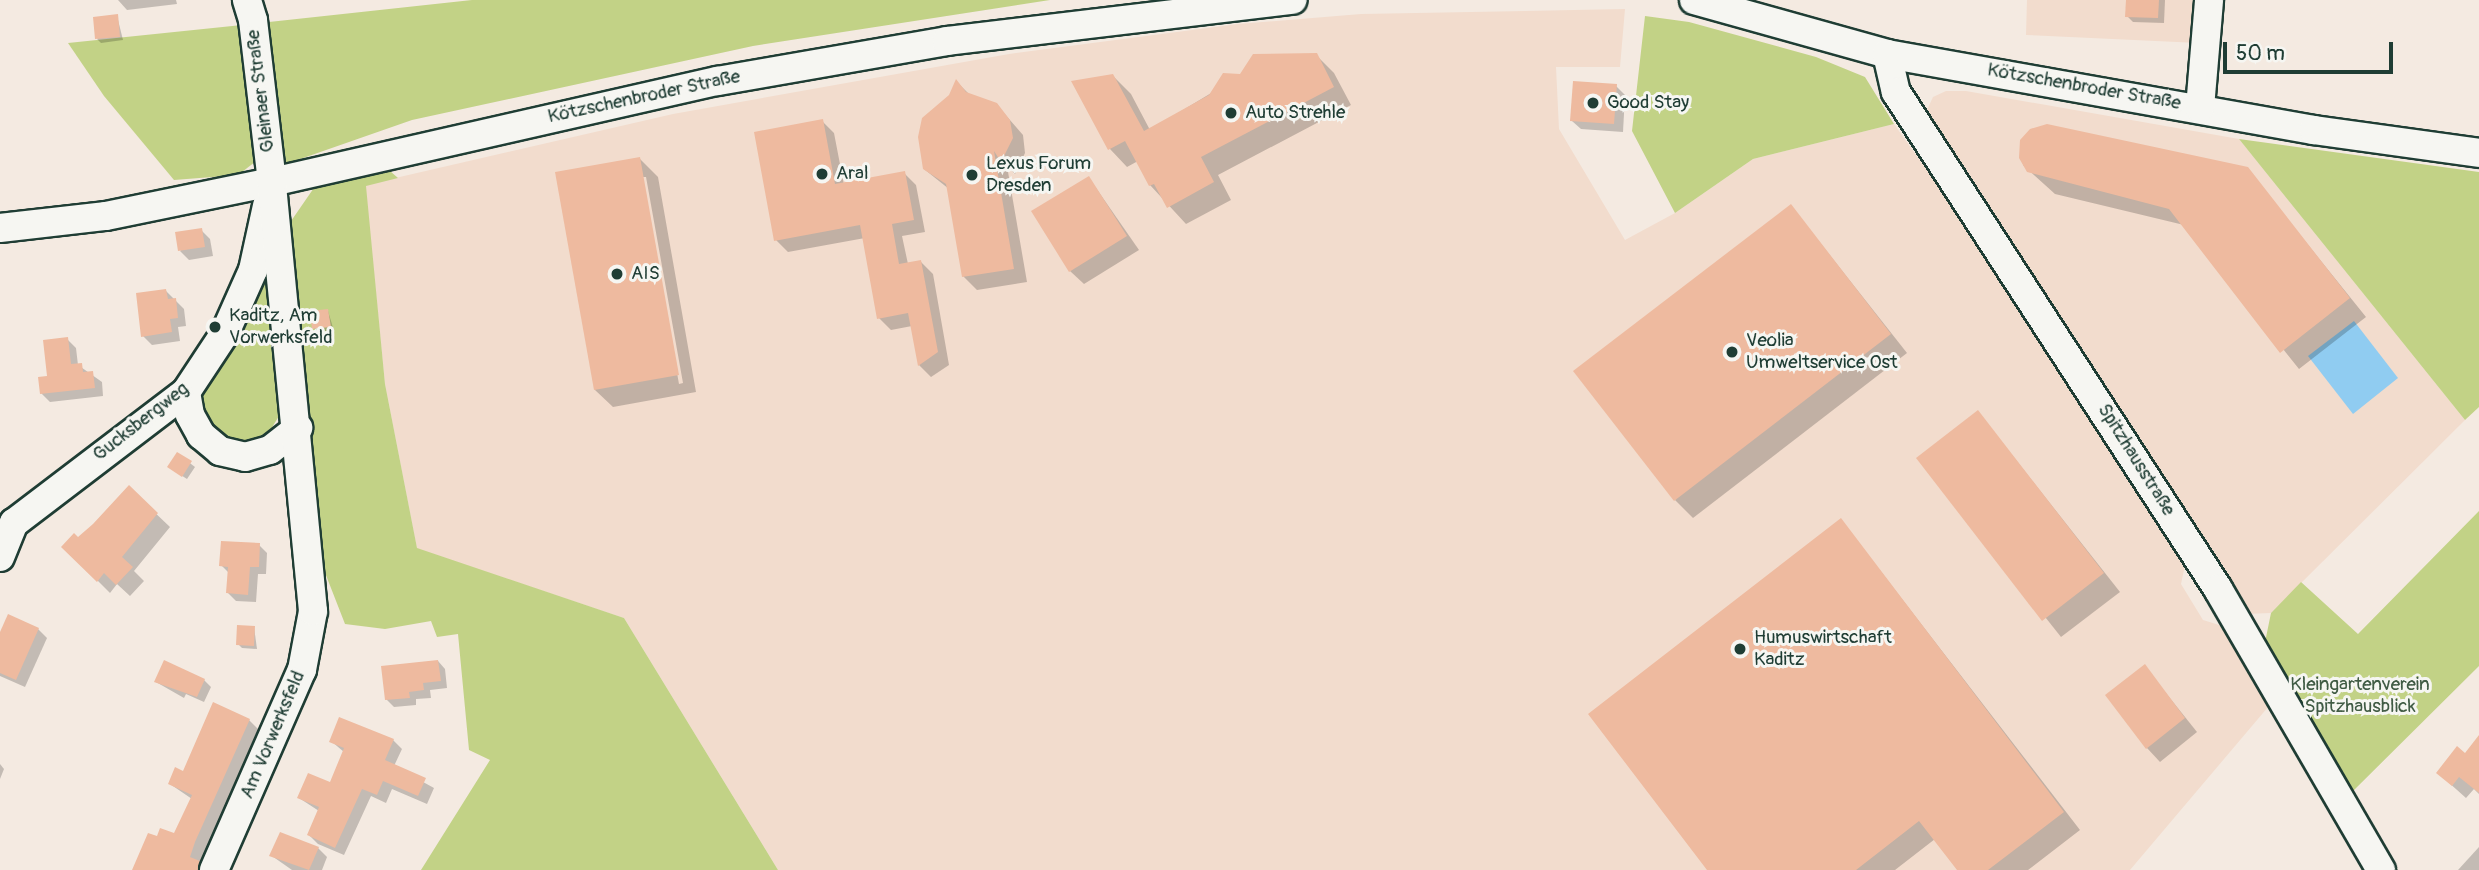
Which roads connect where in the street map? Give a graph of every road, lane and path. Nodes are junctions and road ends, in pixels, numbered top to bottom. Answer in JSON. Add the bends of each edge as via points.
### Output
{"nodes":[{"id":1,"x":247,"y":0,"type":"edge"},
{"id":2,"x":1293,"y":0,"type":"edge"},
{"id":3,"x":1694,"y":0,"type":"edge"},
{"id":4,"x":2209,"y":0,"type":"edge"},
{"id":5,"x":1888,"y":54,"type":"junction"},
{"id":6,"x":2200,"y":108,"type":"junction"},
{"id":7,"x":2479,"y":153,"type":"edge"},
{"id":8,"x":272,"y":182,"type":"junction"},
{"id":9,"x":0,"y":228,"type":"edge"},
{"id":10,"x":186,"y":391,"type":"junction"},
{"id":11,"x":298,"y":428,"type":"junction"},
{"id":12,"x":7,"y":520,"type":"edge"},
{"id":13,"x":0,"y":556,"type":"edge"},
{"id":14,"x":214,"y":870,"type":"edge"},
{"id":15,"x":2381,"y":870,"type":"edge"}],
"edges":[{"from":1,"to":8,"type":"street","name":"Gleinaer Straße"},
{"from":2,"to":8,"type":"street","name":"Kötzschenbroder Straße","via":[[947,41],[744,76]]},
{"from":3,"to":5,"type":"street","name":"Kötzschenbroder Straße"},
{"from":4,"to":6,"type":"street"},
{"from":5,"to":6,"type":"street","name":"Kötzschenbroder Straße"},
{"from":5,"to":15,"type":"street","name":"Spitzhausstraße","via":[[1896,92],[2218,589]]},
{"from":6,"to":7,"type":"street","name":"Kötzschenbroder Straße","via":[[2314,130]]},
{"from":8,"to":9,"type":"street","name":"Kötzschenbroder Straße","via":[[106,216]]},
{"from":8,"to":10,"type":"street","name":"Gucksbergweg","via":[[253,270],[225,333]]},
{"from":8,"to":11,"type":"street","name":"Am Vorwerksfeld"},
{"from":10,"to":11,"type":"street","via":[[190,415],[201,435],[219,452],[245,457],[270,450]]},
{"from":10,"to":12,"type":"street","name":"Gucksbergweg"},
{"from":11,"to":14,"type":"street","name":"Am Vorwerksfeld","via":[[313,611],[302,670]]},
{"from":12,"to":13,"type":"street","name":"Gucksbergweg"}]}
